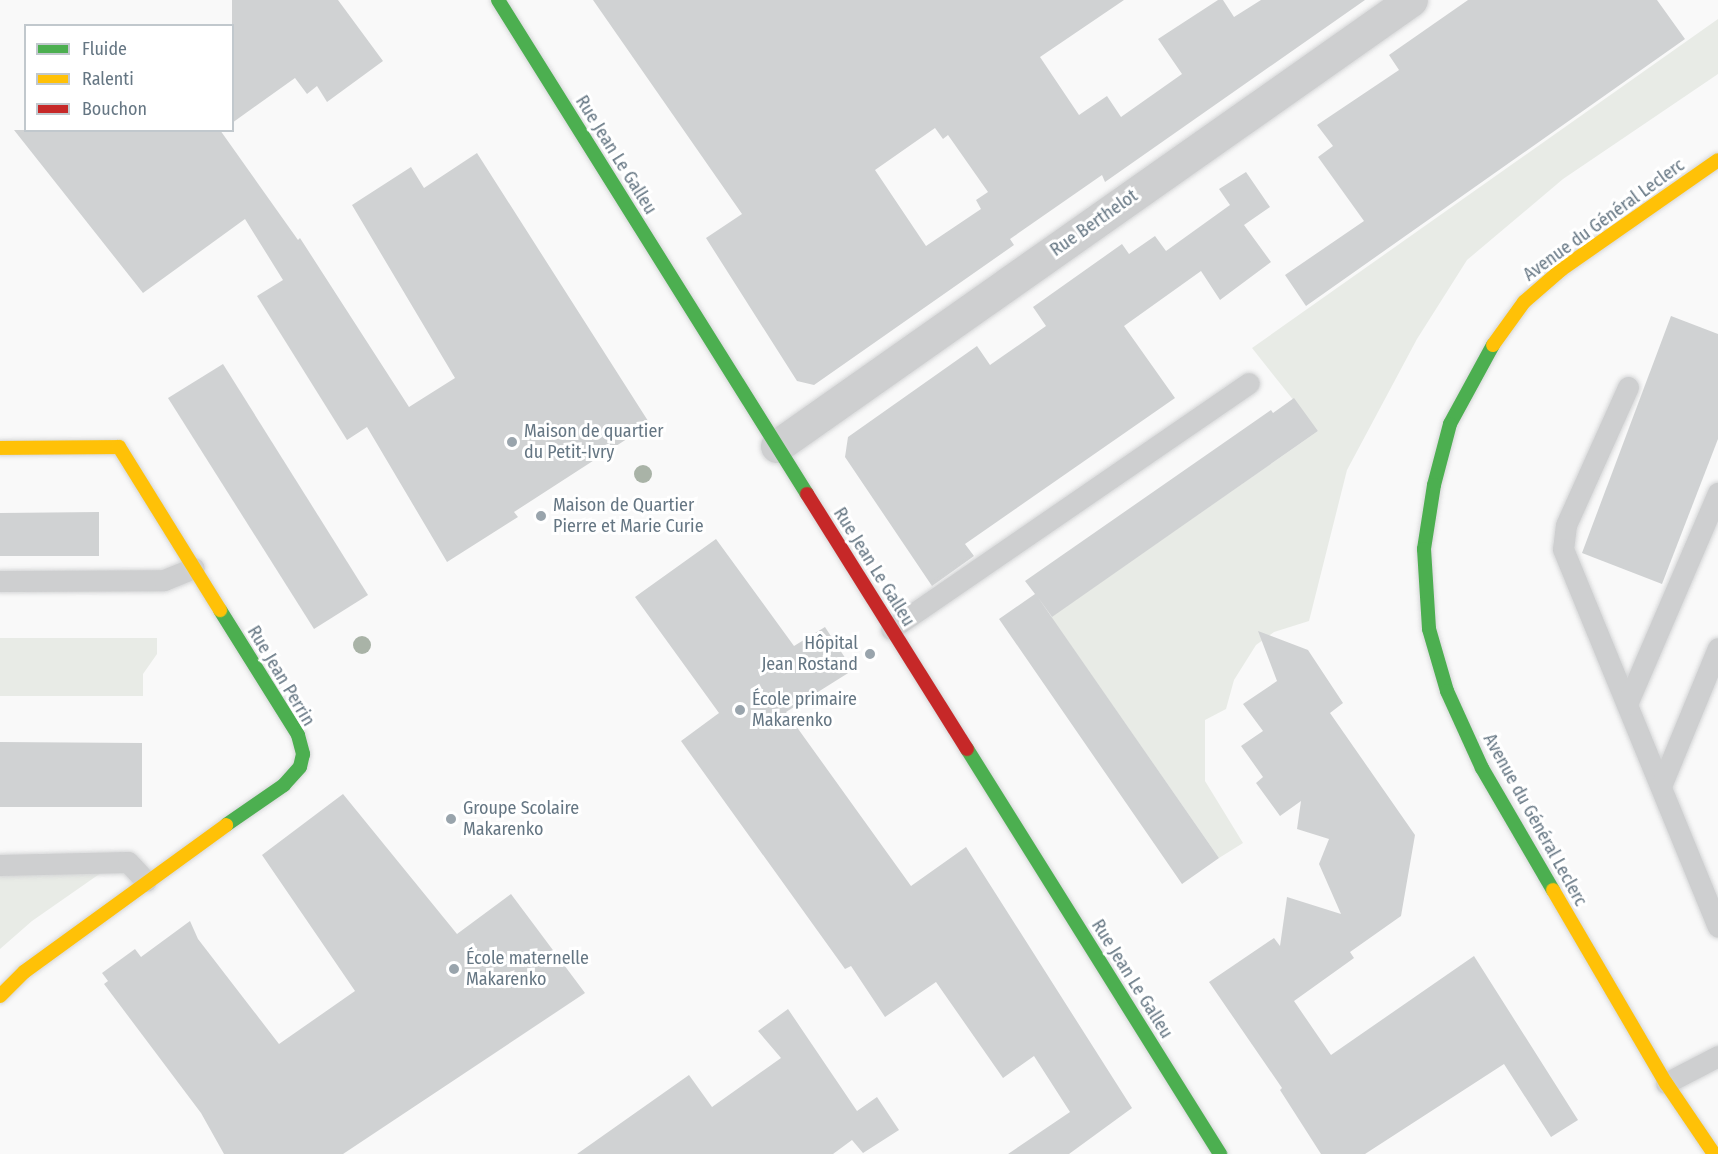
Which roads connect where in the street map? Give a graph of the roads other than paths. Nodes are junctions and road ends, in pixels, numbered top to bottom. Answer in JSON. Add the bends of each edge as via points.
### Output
{"nodes":[{"id":1,"x":498,"y":0,"type":"edge"},
{"id":2,"x":1411,"y":0,"type":"edge"},
{"id":3,"x":1718,"y":160,"type":"edge"},
{"id":4,"x":1249,"y":383,"type":"dead end"},
{"id":5,"x":1628,"y":387,"type":"dead end"},
{"id":6,"x":777,"y":446,"type":"junction"},
{"id":7,"x":0,"y":448,"type":"edge"},
{"id":8,"x":1718,"y":493,"type":"edge"},
{"id":9,"x":194,"y":568,"type":"junction"},
{"id":10,"x":0,"y":581,"type":"edge"},
{"id":11,"x":891,"y":629,"type":"junction"},
{"id":12,"x":1718,"y":648,"type":"edge"},
{"id":13,"x":1627,"y":704,"type":"junction"},
{"id":14,"x":1661,"y":786,"type":"junction"},
{"id":15,"x":0,"y":865,"type":"edge"},
{"id":16,"x":146,"y":881,"type":"junction"},
{"id":17,"x":1718,"y":926,"type":"edge"},
{"id":18,"x":0,"y":996,"type":"edge"},
{"id":19,"x":1718,"y":1056,"type":"edge"},
{"id":20,"x":1666,"y":1083,"type":"junction"},
{"id":21,"x":1220,"y":1154,"type":"edge"},
{"id":22,"x":1714,"y":1154,"type":"edge"}],
"edges":[{"from":1,"to":6,"type":"main road","name":"Rue Jean Le Galleu"},
{"from":2,"to":6,"type":"street","name":"Rue Berthelot"},
{"from":3,"to":20,"type":"main road","name":"Avenue du Général Leclerc","via":[[1562,269],[1524,302],[1490,350],[1450,424],[1424,549],[1429,629],[1447,691],[1482,768]]},
{"from":4,"to":11,"type":"lane"},
{"from":5,"to":13,"type":"lane","via":[[1566,525],[1563,549]]},
{"from":6,"to":11,"type":"main road","name":"Rue Jean Le Galleu"},
{"from":7,"to":9,"type":"main road","name":"Rue Jean Perrin","via":[[119,447]]},
{"from":8,"to":13,"type":"lane"},
{"from":9,"to":10,"type":"lane","via":[[164,580]]},
{"from":9,"to":16,"type":"main road","name":"Rue Jean Perrin","via":[[298,735],[303,754],[300,767],[284,785]]},
{"from":11,"to":21,"type":"main road","name":"Rue Jean Le Galleu"},
{"from":12,"to":14,"type":"lane"},
{"from":13,"to":14,"type":"lane"},
{"from":14,"to":17,"type":"lane"},
{"from":15,"to":16,"type":"lane","via":[[128,862]]},
{"from":16,"to":18,"type":"main road","name":"Rue Jean Perrin","via":[[24,972]]},
{"from":19,"to":20,"type":"lane"},
{"from":20,"to":22,"type":"main road","name":"Avenue du Général Leclerc"}]}
